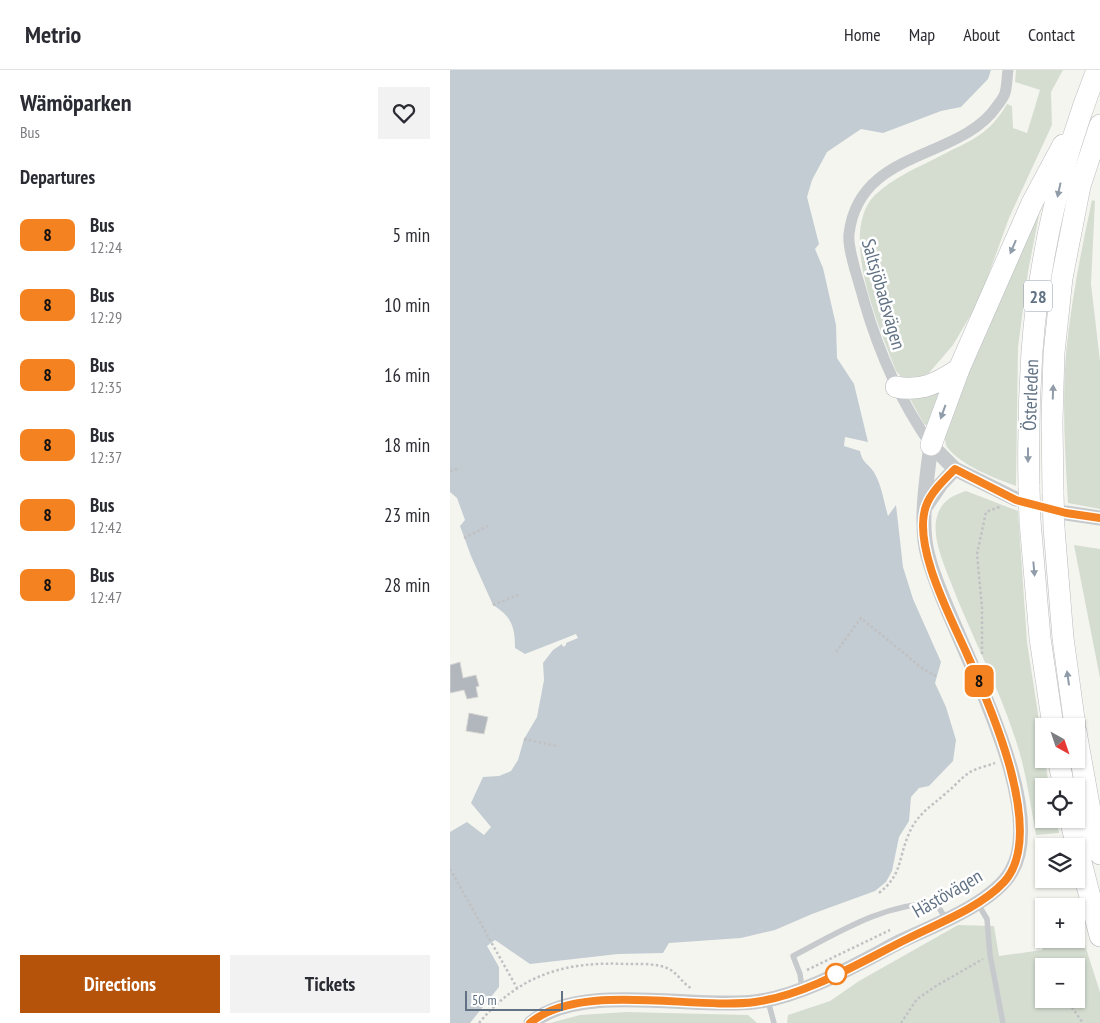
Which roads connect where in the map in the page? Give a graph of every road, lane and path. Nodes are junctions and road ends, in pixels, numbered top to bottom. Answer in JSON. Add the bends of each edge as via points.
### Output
{"nodes":[{"id":1,"x":1008,"y":70,"type":"edge"},
{"id":2,"x":1097,"y":70,"type":"edge"},
{"id":3,"x":1083,"y":110,"type":"junction"},
{"id":4,"x":1100,"y":125,"type":"edge"},
{"id":5,"x":959,"y":369,"type":"junction"},
{"id":6,"x":896,"y":387,"type":"junction"},
{"id":7,"x":931,"y":445,"type":"junction"},
{"id":8,"x":460,"y":468,"type":"dead end"},
{"id":9,"x":955,"y":469,"type":"junction"},
{"id":10,"x":450,"y":471,"type":"edge"},
{"id":11,"x":1018,"y":498,"type":"junction"},
{"id":12,"x":993,"y":500,"type":"dead end"},
{"id":13,"x":1001,"y":503,"type":"junction"},
{"id":14,"x":926,"y":506,"type":"junction"},
{"id":15,"x":1100,"y":518,"type":"edge"},
{"id":16,"x":1060,"y":520,"type":"junction"},
{"id":17,"x":488,"y":526,"type":"dead end"},
{"id":18,"x":464,"y":538,"type":"dead end"},
{"id":19,"x":518,"y":595,"type":"dead end"},
{"id":20,"x":493,"y":606,"type":"dead end"},
{"id":21,"x":836,"y":652,"type":"dead end"},
{"id":22,"x":982,"y":663,"type":"dead end"},
{"id":23,"x":936,"y":676,"type":"dead end"},
{"id":24,"x":1052,"y":718,"type":"edge"},
{"id":25,"x":1074,"y":718,"type":"edge"},
{"id":26,"x":524,"y":739,"type":"dead end"},
{"id":27,"x":557,"y":746,"type":"dead end"},
{"id":28,"x":998,"y":762,"type":"dead end"},
{"id":29,"x":1082,"y":768,"type":"edge"},
{"id":30,"x":1072,"y":828,"type":"edge"},
{"id":31,"x":1100,"y":854,"type":"edge"},
{"id":32,"x":450,"y":869,"type":"edge"},
{"id":33,"x":879,"y":893,"type":"dead end"},
{"id":34,"x":977,"y":902,"type":"junction"},
{"id":35,"x":946,"y":920,"type":"junction"},
{"id":36,"x":892,"y":929,"type":"dead end"},
{"id":37,"x":1100,"y":936,"type":"edge"},
{"id":38,"x":990,"y":955,"type":"junction"},
{"id":39,"x":800,"y":974,"type":"junction"},
{"id":40,"x":517,"y":988,"type":"junction"},
{"id":41,"x":694,"y":989,"type":"dead end"},
{"id":42,"x":802,"y":989,"type":"junction"},
{"id":43,"x":768,"y":1000,"type":"junction"},
{"id":44,"x":1072,"y":1008,"type":"edge"},
{"id":45,"x":479,"y":1023,"type":"edge"},
{"id":46,"x":530,"y":1023,"type":"edge"},
{"id":47,"x":774,"y":1023,"type":"edge"},
{"id":48,"x":901,"y":1023,"type":"edge"},
{"id":49,"x":1003,"y":1023,"type":"edge"},
{"id":50,"x":1083,"y":1023,"type":"edge"}],
"edges":[{"from":1,"to":6,"type":"street","name":"Saltsjöbadsvägen","via":[[1005,94],[980,124],[888,172],[868,188],[855,209],[848,236],[854,265],[880,349]]},
{"from":2,"to":3,"type":"highway","name":"Österleden","number":"28"},
{"from":3,"to":5,"type":"highway","one_way":true,"via":[[1032,204]]},
{"from":3,"to":11,"type":"highway","name":"Österleden","number":"28","one_way":true,"via":[[1061,182],[1041,272]]},
{"from":16,"to":4,"type":"highway","name":"Österleden","number":"28","one_way":true,"bridge":true,"via":[[1053,493],[1054,352],[1062,278],[1080,186]]},
{"from":5,"to":6,"type":"highway","via":[[931,386]]},
{"from":5,"to":7,"type":"highway","one_way":true},
{"from":6,"to":7,"type":"street","name":"Saltsjöbadsvägen"},
{"from":7,"to":9,"type":"street"},
{"from":7,"to":14,"type":"street","name":"Hästövägen"},
{"from":8,"to":10,"type":"path"},
{"from":9,"to":11,"type":"street"},
{"from":9,"to":14,"type":"street"},
{"from":11,"to":13,"type":"path"},
{"from":11,"to":24,"type":"highway","name":"Österleden","number":"28","one_way":true,"bridge":true,"via":[[1030,521],[1040,638]]},
{"from":12,"to":13,"type":"path"},
{"from":13,"to":22,"type":"path","via":[[986,512],[977,554],[982,608]]},
{"from":14,"to":34,"type":"street","name":"Hästövägen","via":[[927,553],[948,612],[995,719],[1019,813],[1017,861],[1004,883]]},
{"from":15,"to":16,"type":"street"},
{"from":25,"to":16,"type":"highway","name":"Österleden","number":"28","one_way":true,"via":[[1063,638]]},
{"from":17,"to":18,"type":"path"},
{"from":19,"to":20,"type":"path"},
{"from":21,"to":23,"type":"path","via":[[861,618]]},
{"from":26,"to":27,"type":"path"},
{"from":28,"to":33,"type":"path","via":[[970,772],[925,808],[908,836],[899,869],[891,884]]},
{"from":29,"to":31,"type":"highway"},
{"from":30,"to":37,"type":"highway"},
{"from":32,"to":40,"type":"path"},
{"from":34,"to":35,"type":"street","name":"Hästövägen"},
{"from":34,"to":38,"type":"lane","via":[[987,919]]},
{"from":35,"to":39,"type":"lane","via":[[936,903],[910,904],[870,916],[793,956]]},
{"from":35,"to":42,"type":"street","name":"Hästövägen"},
{"from":36,"to":39,"type":"path"},
{"from":38,"to":48,"type":"path","via":[[917,999]]},
{"from":38,"to":49,"type":"lane"},
{"from":39,"to":42,"type":"lane"},
{"from":40,"to":41,"type":"path","via":[[546,972],[613,963],[666,968]]},
{"from":40,"to":45,"type":"path"},
{"from":42,"to":43,"type":"street","name":"Hästövägen"},
{"from":43,"to":46,"type":"street","name":"Hästövägen","via":[[718,1004],[585,1002],[548,1012]]},
{"from":43,"to":47,"type":"lane"},
{"from":44,"to":50,"type":"path"}]}
